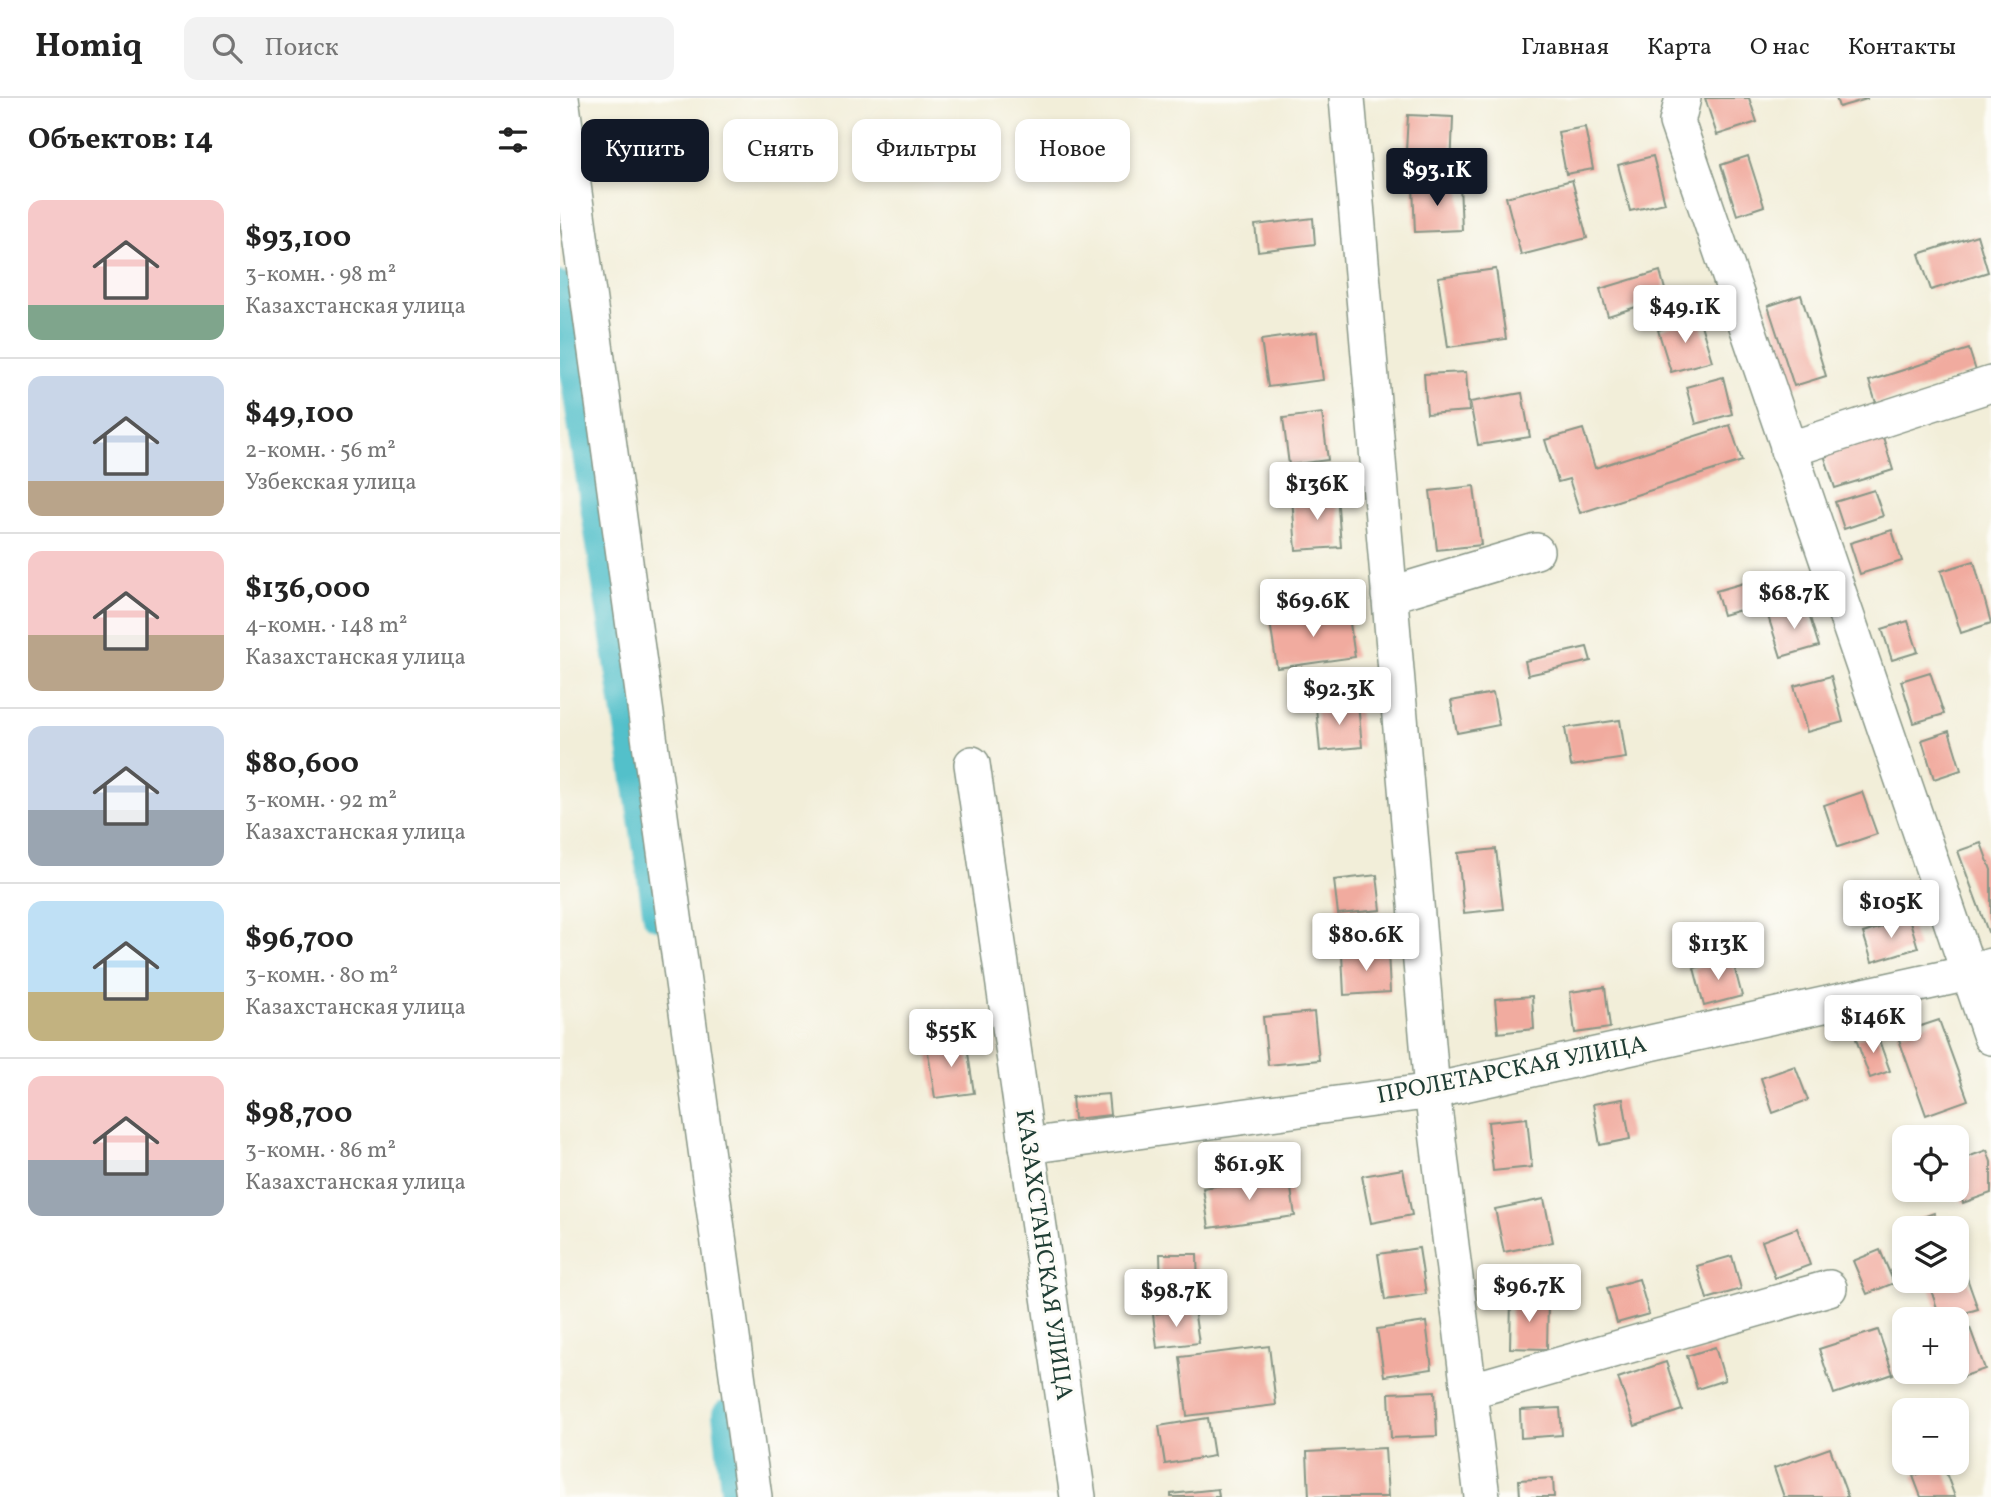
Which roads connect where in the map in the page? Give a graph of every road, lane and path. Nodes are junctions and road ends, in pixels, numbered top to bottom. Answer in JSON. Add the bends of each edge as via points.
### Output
{"nodes":[{"id":1,"x":561,"y":98,"type":"edge"},
{"id":2,"x":1347,"y":98,"type":"edge"},
{"id":3,"x":1683,"y":98,"type":"edge"},
{"id":4,"x":1991,"y":384,"type":"edge"},
{"id":5,"x":1788,"y":450,"type":"junction"},
{"id":6,"x":1536,"y":551,"type":"dead end"},
{"id":7,"x":1389,"y":595,"type":"junction"},
{"id":8,"x":972,"y":764,"type":"dead end"},
{"id":9,"x":1980,"y":970,"type":"edge"},
{"id":10,"x":1991,"y":1037,"type":"edge"},
{"id":11,"x":1432,"y":1091,"type":"junction"},
{"id":12,"x":1027,"y":1146,"type":"junction"},
{"id":13,"x":1829,"y":1289,"type":"dead end"},
{"id":14,"x":1469,"y":1391,"type":"junction"},
{"id":15,"x":754,"y":1497,"type":"edge"},
{"id":16,"x":1078,"y":1497,"type":"edge"},
{"id":17,"x":1482,"y":1497,"type":"edge"}],
"edges":[{"from":1,"to":15,"type":"street"},
{"from":2,"to":7,"type":"street"},
{"from":3,"to":5,"type":"street","via":[[1677,122]]},
{"from":4,"to":5,"type":"street"},
{"from":5,"to":9,"type":"street"},
{"from":6,"to":7,"type":"street"},
{"from":7,"to":11,"type":"street"},
{"from":8,"to":12,"type":"street","name":"КАЗАХСТАНСКАЯ УЛИЦА"},
{"from":9,"to":10,"type":"street"},
{"from":9,"to":11,"type":"street","name":"ПРОЛЕТАРСКАЯ УЛИЦА"},
{"from":11,"to":12,"type":"street","name":"ПРОЛЕТАРСКАЯ УЛИЦА"},
{"from":11,"to":14,"type":"street"},
{"from":12,"to":16,"type":"street","name":"КАЗАХСТАНСКАЯ УЛИЦА"},
{"from":13,"to":14,"type":"street"},
{"from":14,"to":17,"type":"street"}]}
